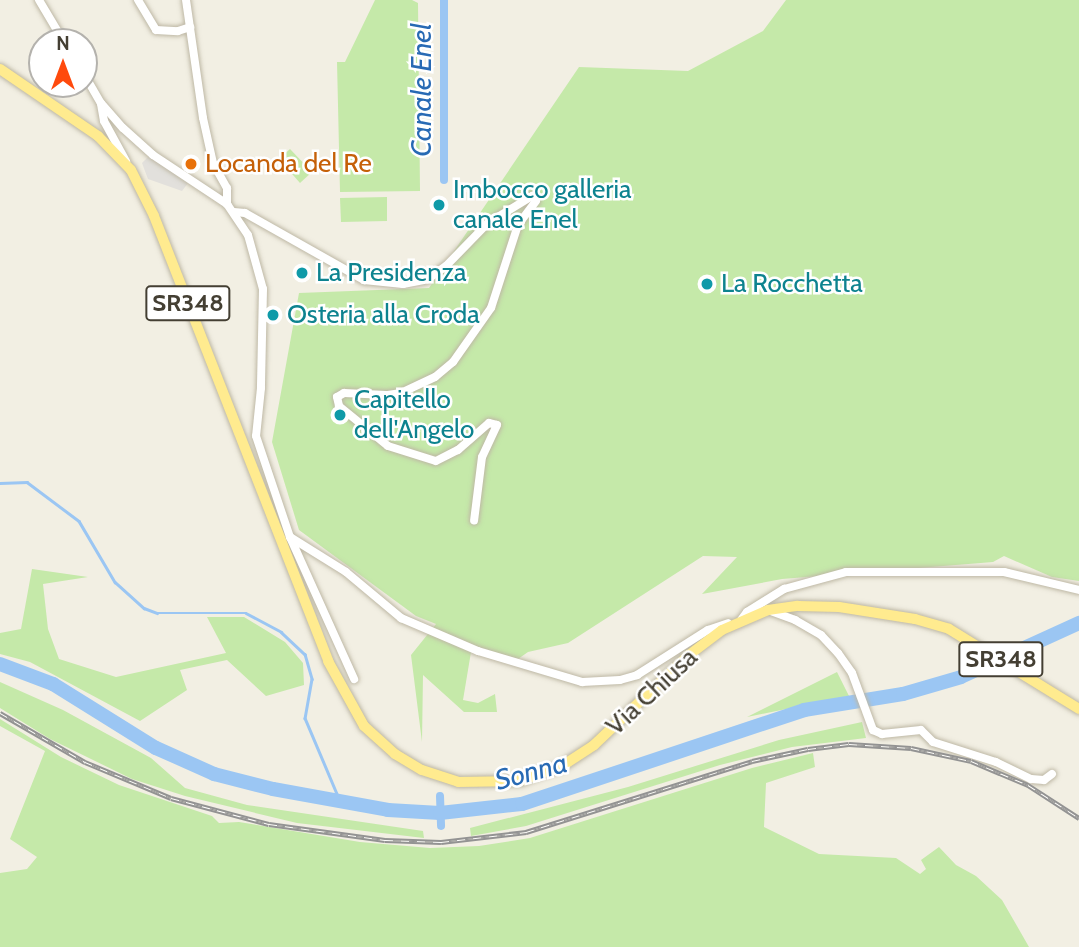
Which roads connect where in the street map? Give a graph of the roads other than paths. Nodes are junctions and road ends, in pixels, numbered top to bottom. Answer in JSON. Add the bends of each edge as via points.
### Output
{"nodes":[{"id":1,"x":39,"y":0,"type":"edge"},
{"id":2,"x":138,"y":0,"type":"edge"},
{"id":3,"x":186,"y":0,"type":"edge"},
{"id":4,"x":190,"y":27,"type":"junction"},
{"id":5,"x":56,"y":28,"type":"edge"},
{"id":6,"x":0,"y":69,"type":"edge"},
{"id":7,"x":98,"y":98,"type":"edge"},
{"id":8,"x":101,"y":103,"type":"junction"},
{"id":9,"x":142,"y":145,"type":"junction"},
{"id":10,"x":125,"y":158,"type":"junction"},
{"id":11,"x":131,"y":170,"type":"junction"},
{"id":12,"x":226,"y":204,"type":"junction"},
{"id":13,"x":234,"y":212,"type":"junction"},
{"id":14,"x":474,"y":521,"type":"dead end"},
{"id":15,"x":290,"y":537,"type":"junction"},
{"id":16,"x":1079,"y":590,"type":"edge"},
{"id":17,"x":768,"y":610,"type":"junction"},
{"id":18,"x":741,"y":620,"type":"junction"},
{"id":19,"x":354,"y":679,"type":"dead end"},
{"id":20,"x":1079,"y":709,"type":"edge"},
{"id":21,"x":1052,"y":775,"type":"dead end"}],
"edges":[{"from":1,"to":5,"type":"street"},
{"from":2,"to":4,"type":"street","via":[[156,30]]},
{"from":3,"to":4,"type":"street"},
{"from":4,"to":12,"type":"street","via":[[203,118],[213,163],[226,188]]},
{"from":6,"to":11,"type":"main road","via":[[98,136]]},
{"from":7,"to":8,"type":"street"},
{"from":8,"to":9,"type":"street"},
{"from":8,"to":10,"type":"street","via":[[104,121]]},
{"from":9,"to":10,"type":"street"},
{"from":9,"to":12,"type":"street"},
{"from":10,"to":11,"type":"street"},
{"from":11,"to":18,"type":"main road","name":"Via Chiusa","number":"SR348","via":[[154,216],[323,649],[364,726],[395,754],[422,770],[458,782],[520,781],[562,766],[594,745],[690,655]]},
{"from":12,"to":13,"type":"street"},
{"from":13,"to":14,"type":"street","via":[[245,213],[364,280],[402,284],[428,279],[488,223],[532,196],[536,201],[518,225],[491,308],[453,362],[435,377],[401,393],[344,393],[337,397],[339,406],[388,446],[436,461],[458,450],[489,423],[497,425],[482,457]]},
{"from":13,"to":15,"type":"street","via":[[248,235],[263,289],[256,436]]},
{"from":15,"to":18,"type":"street","via":[[346,572],[401,618],[478,651],[582,682],[638,675],[708,630]]},
{"from":15,"to":19,"type":"street"},
{"from":16,"to":18,"type":"street","via":[[1004,572],[846,572],[784,589]]},
{"from":17,"to":18,"type":"main road","name":"Via Chiusa","number":"SR348"},
{"from":17,"to":20,"type":"main road","name":"Via Chiusa","number":"SR348","via":[[839,607],[949,629]]},
{"from":17,"to":21,"type":"street","via":[[821,635],[838,653],[860,692],[873,730],[881,734],[921,730],[933,742],[996,762],[1031,779]]}]}
